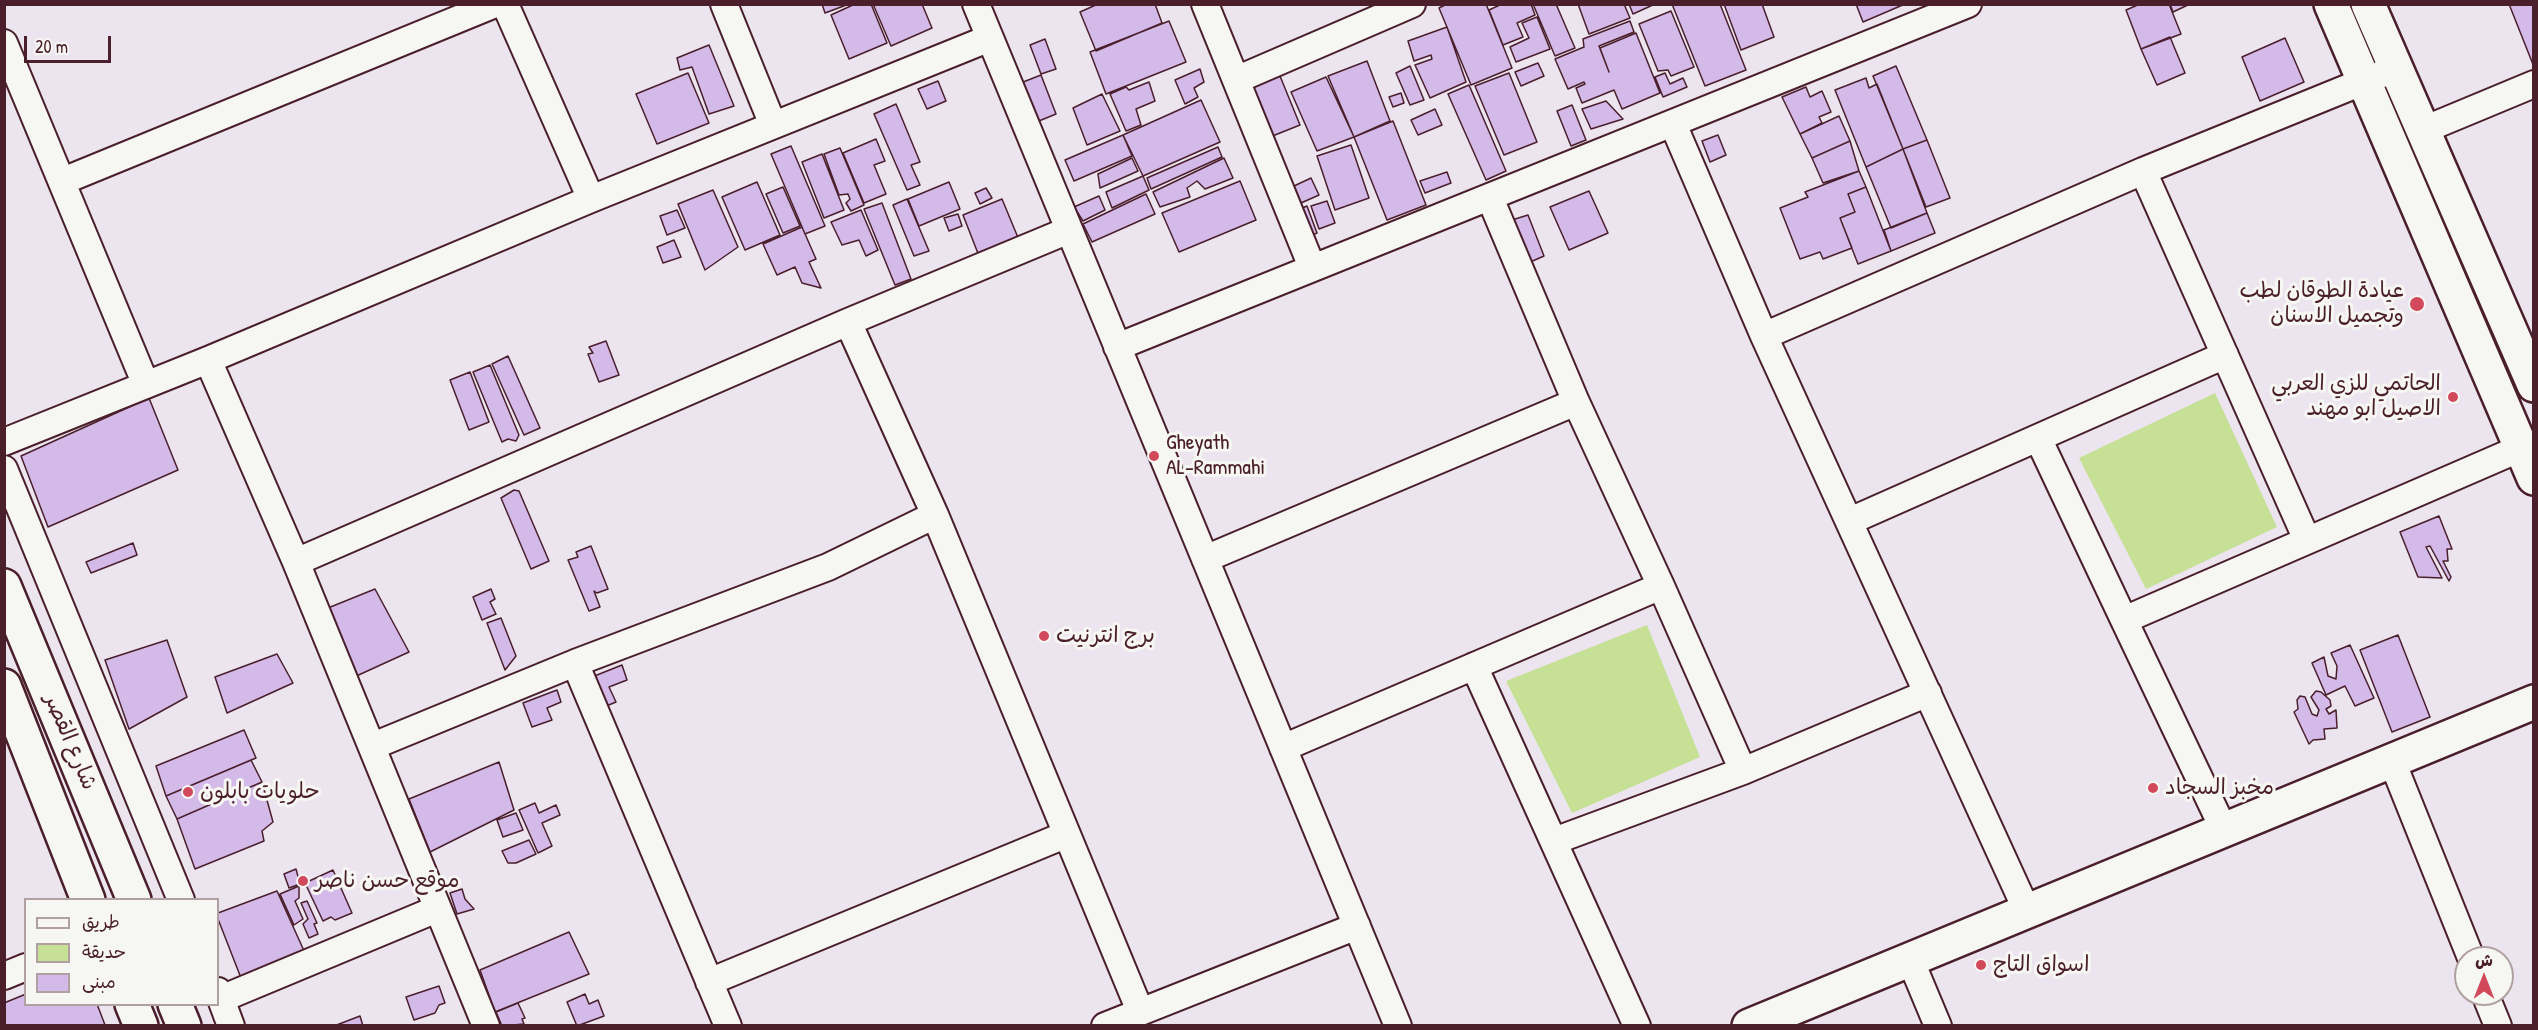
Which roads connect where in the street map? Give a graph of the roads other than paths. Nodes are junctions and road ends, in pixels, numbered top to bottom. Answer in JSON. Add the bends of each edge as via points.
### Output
{"nodes":[{"id":1,"x":495,"y":4,"type":"edge"},
{"id":2,"x":505,"y":4,"type":"edge"},
{"id":3,"x":724,"y":4,"type":"edge"},
{"id":4,"x":976,"y":4,"type":"edge"},
{"id":5,"x":1205,"y":4,"type":"edge"},
{"id":6,"x":1412,"y":4,"type":"edge"},
{"id":7,"x":1968,"y":4,"type":"edge"},
{"id":8,"x":2331,"y":4,"type":"edge"},
{"id":9,"x":2368,"y":4,"type":"edge"},
{"id":10,"x":990,"y":38,"type":"junction"},
{"id":11,"x":4,"y":43,"type":"edge"},
{"id":12,"x":2380,"y":75,"type":"junction"},
{"id":13,"x":1236,"y":80,"type":"junction"},
{"id":14,"x":2534,"y":84,"type":"edge"},
{"id":15,"x":1673,"y":124,"type":"junction"},
{"id":16,"x":773,"y":125,"type":"junction"},
{"id":17,"x":2421,"y":131,"type":"junction"},
{"id":18,"x":2143,"y":171,"type":"junction"},
{"id":19,"x":63,"y":181,"type":"junction"},
{"id":20,"x":1490,"y":198,"type":"junction"},
{"id":21,"x":591,"y":199,"type":"junction"},
{"id":22,"x":1070,"y":230,"type":"junction"},
{"id":23,"x":1312,"y":267,"type":"junction"},
{"id":24,"x":848,"y":322,"type":"junction"},
{"id":25,"x":1764,"y":336,"type":"junction"},
{"id":26,"x":1118,"y":347,"type":"junction"},
{"id":27,"x":2225,"y":355,"type":"junction"},
{"id":28,"x":208,"y":360,"type":"junction"},
{"id":29,"x":146,"y":385,"type":"junction"},
{"id":30,"x":2534,"y":386,"type":"edge"},
{"id":31,"x":1576,"y":402,"type":"junction"},
{"id":32,"x":2038,"y":438,"type":"junction"},
{"id":33,"x":4,"y":442,"type":"edge"},
{"id":34,"x":2527,"y":463,"type":"edge"},
{"id":35,"x":4,"y":469,"type":"edge"},
{"id":36,"x":935,"y":515,"type":"junction"},
{"id":37,"x":1850,"y":521,"type":"junction"},
{"id":38,"x":2307,"y":540,"type":"junction"},
{"id":39,"x":1205,"y":558,"type":"junction"},
{"id":40,"x":296,"y":562,"type":"junction"},
{"id":41,"x":4,"y":586,"type":"edge"},
{"id":42,"x":1662,"y":586,"type":"junction"},
{"id":43,"x":2124,"y":620,"type":"junction"},
{"id":44,"x":575,"y":663,"type":"junction"},
{"id":45,"x":1474,"y":666,"type":"junction"},
{"id":46,"x":1928,"y":693,"type":"junction"},
{"id":47,"x":6,"y":694,"type":"edge"},
{"id":48,"x":2534,"y":702,"type":"edge"},
{"id":49,"x":71,"y":743,"type":"junction"},
{"id":50,"x":373,"y":746,"type":"junction"},
{"id":51,"x":1283,"y":748,"type":"junction"},
{"id":52,"x":32,"y":760,"type":"junction"},
{"id":53,"x":2392,"y":760,"type":"junction"},
{"id":54,"x":1743,"y":771,"type":"junction"},
{"id":55,"x":2224,"y":830,"type":"junction"},
{"id":56,"x":1065,"y":835,"type":"junction"},
{"id":57,"x":1554,"y":841,"type":"junction"},
{"id":58,"x":115,"y":852,"type":"junction"},
{"id":59,"x":74,"y":866,"type":"junction"},
{"id":60,"x":87,"y":898,"type":"edge"},
{"id":61,"x":133,"y":898,"type":"edge"},
{"id":62,"x":180,"y":898,"type":"edge"},
{"id":63,"x":437,"y":909,"type":"junction"},
{"id":64,"x":2027,"y":911,"type":"junction"},
{"id":65,"x":1357,"y":926,"type":"junction"},
{"id":66,"x":2466,"y":946,"type":"edge"},
{"id":67,"x":1910,"y":959,"type":"junction"},
{"id":68,"x":24,"y":968,"type":"edge"},
{"id":69,"x":4,"y":976,"type":"edge"},
{"id":70,"x":709,"y":982,"type":"junction"},
{"id":71,"x":219,"y":995,"type":"edge"},
{"id":72,"x":132,"y":1006,"type":"edge"},
{"id":73,"x":175,"y":1006,"type":"edge"},
{"id":74,"x":2490,"y":1006,"type":"edge"},
{"id":75,"x":1140,"y":1011,"type":"junction"},
{"id":76,"x":141,"y":1026,"type":"edge"},
{"id":77,"x":184,"y":1026,"type":"edge"},
{"id":78,"x":231,"y":1026,"type":"edge"},
{"id":79,"x":486,"y":1026,"type":"edge"},
{"id":80,"x":728,"y":1026,"type":"edge"},
{"id":81,"x":1105,"y":1026,"type":"edge"},
{"id":82,"x":1398,"y":1026,"type":"edge"},
{"id":83,"x":1637,"y":1026,"type":"edge"},
{"id":84,"x":1749,"y":1026,"type":"edge"},
{"id":85,"x":1938,"y":1026,"type":"edge"},
{"id":86,"x":2498,"y":1026,"type":"edge"}],
"edges":[{"from":1,"to":19,"type":"street"},
{"from":2,"to":21,"type":"street"},
{"from":3,"to":16,"type":"street"},
{"from":4,"to":10,"type":"street"},
{"from":5,"to":13,"type":"street"},
{"from":6,"to":13,"type":"street"},
{"from":7,"to":15,"type":"street"},
{"from":8,"to":12,"type":"street"},
{"from":9,"to":12,"type":"street"},
{"from":10,"to":16,"type":"street"},
{"from":10,"to":22,"type":"street"},
{"from":11,"to":19,"type":"street"},
{"from":12,"to":17,"type":"street"},
{"from":12,"to":18,"type":"street"},
{"from":12,"to":34,"type":"street"},
{"from":13,"to":23,"type":"street"},
{"from":14,"to":17,"type":"street"},
{"from":15,"to":20,"type":"street"},
{"from":15,"to":25,"type":"street"},
{"from":16,"to":21,"type":"street"},
{"from":17,"to":30,"type":"street"},
{"from":18,"to":25,"type":"street"},
{"from":18,"to":27,"type":"street"},
{"from":19,"to":29,"type":"street"},
{"from":20,"to":23,"type":"street"},
{"from":20,"to":31,"type":"street"},
{"from":21,"to":28,"type":"street"},
{"from":22,"to":24,"type":"street"},
{"from":22,"to":26,"type":"street"},
{"from":23,"to":26,"type":"street"},
{"from":24,"to":36,"type":"street"},
{"from":24,"to":40,"type":"street"},
{"from":25,"to":37,"type":"street"},
{"from":26,"to":39,"type":"street"},
{"from":27,"to":32,"type":"street"},
{"from":27,"to":38,"type":"street"},
{"from":28,"to":29,"type":"street"},
{"from":28,"to":40,"type":"street"},
{"from":29,"to":33,"type":"street"},
{"from":31,"to":39,"type":"street"},
{"from":31,"to":42,"type":"street"},
{"from":32,"to":37,"type":"street"},
{"from":32,"to":43,"type":"street"},
{"from":34,"to":38,"type":"street"},
{"from":35,"to":62,"type":"street"},
{"from":36,"to":44,"type":"street","via":[[828,567]]},
{"from":36,"to":56,"type":"street"},
{"from":37,"to":46,"type":"street"},
{"from":38,"to":43,"type":"street"},
{"from":39,"to":51,"type":"street"},
{"from":40,"to":50,"type":"street"},
{"from":41,"to":49,"type":"street","name":"شارع القصر"},
{"from":42,"to":45,"type":"street"},
{"from":42,"to":54,"type":"street"},
{"from":43,"to":55,"type":"street"},
{"from":44,"to":50,"type":"street"},
{"from":44,"to":70,"type":"street"},
{"from":45,"to":51,"type":"street"},
{"from":45,"to":57,"type":"street"},
{"from":46,"to":54,"type":"street"},
{"from":46,"to":64,"type":"street"},
{"from":47,"to":52,"type":"street","name":"شارع القصر"},
{"from":48,"to":53,"type":"street"},
{"from":49,"to":52,"type":"street","via":[[68,753],[57,762]]},
{"from":49,"to":58,"type":"street","name":"شارع القصر"},
{"from":50,"to":63,"type":"street"},
{"from":51,"to":65,"type":"street"},
{"from":52,"to":59,"type":"street","name":"شارع القصر"},
{"from":53,"to":55,"type":"street"},
{"from":53,"to":66,"type":"street"},
{"from":54,"to":57,"type":"street"},
{"from":55,"to":64,"type":"street"},
{"from":56,"to":70,"type":"street"},
{"from":56,"to":75,"type":"street"},
{"from":57,"to":83,"type":"street"},
{"from":58,"to":59,"type":"street","via":[[104,846],[88,849]]},
{"from":58,"to":61,"type":"street","name":"شارع القصر"},
{"from":59,"to":60,"type":"street","name":"شارع القصر"},
{"from":63,"to":71,"type":"street"},
{"from":63,"to":79,"type":"street"},
{"from":64,"to":67,"type":"street"},
{"from":65,"to":75,"type":"street"},
{"from":65,"to":82,"type":"street"},
{"from":67,"to":84,"type":"street"},
{"from":67,"to":85,"type":"street"},
{"from":68,"to":69,"type":"street"},
{"from":70,"to":80,"type":"street"},
{"from":71,"to":78,"type":"street"},
{"from":72,"to":76,"type":"street"},
{"from":73,"to":77,"type":"street"},
{"from":74,"to":86,"type":"street"},
{"from":75,"to":81,"type":"street"}]}
